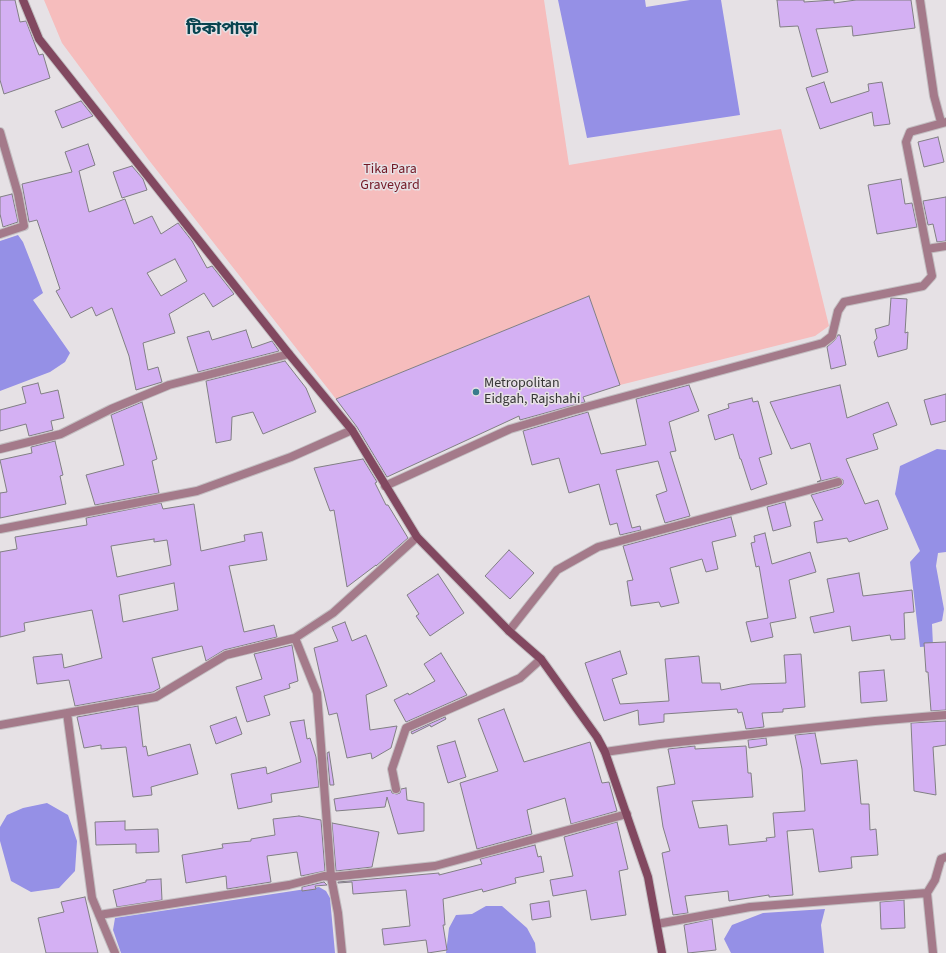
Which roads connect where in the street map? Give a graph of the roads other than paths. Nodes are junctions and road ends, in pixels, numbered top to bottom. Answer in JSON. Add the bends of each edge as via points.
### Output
{"nodes":[{"id":1,"x":22,"y":0,"type":"edge"},
{"id":2,"x":920,"y":0,"type":"edge"},
{"id":3,"x":944,"y":122,"type":"edge"},
{"id":4,"x":0,"y":132,"type":"edge"},
{"id":5,"x":0,"y":234,"type":"edge"},
{"id":6,"x":946,"y":246,"type":"edge"},
{"id":7,"x":927,"y":249,"type":"junction"},
{"id":8,"x":289,"y":354,"type":"junction"},
{"id":9,"x":352,"y":430,"type":"junction"},
{"id":10,"x":0,"y":449,"type":"edge"},
{"id":11,"x":838,"y":482,"type":"dead end"},
{"id":12,"x":385,"y":486,"type":"junction"},
{"id":13,"x":0,"y":529,"type":"edge"},
{"id":14,"x":417,"y":537,"type":"junction"},
{"id":15,"x":509,"y":631,"type":"junction"},
{"id":16,"x":295,"y":638,"type":"junction"},
{"id":17,"x":541,"y":660,"type":"junction"},
{"id":18,"x":67,"y":713,"type":"junction"},
{"id":19,"x":946,"y":715,"type":"edge"},
{"id":20,"x":0,"y":725,"type":"edge"},
{"id":21,"x":605,"y":752,"type":"junction"},
{"id":22,"x":396,"y":789,"type":"dead end"},
{"id":23,"x":627,"y":814,"type":"junction"},
{"id":24,"x":946,"y":857,"type":"edge"},
{"id":25,"x":331,"y":877,"type":"junction"},
{"id":26,"x":927,"y":893,"type":"junction"},
{"id":27,"x":99,"y":915,"type":"junction"},
{"id":28,"x":658,"y":924,"type":"junction"},
{"id":29,"x":115,"y":953,"type":"edge"},
{"id":30,"x":342,"y":953,"type":"edge"},
{"id":31,"x":662,"y":953,"type":"edge"},
{"id":32,"x":933,"y":953,"type":"edge"}],
"edges":[{"from":1,"to":8,"type":"main road","via":[[39,39]]},
{"from":2,"to":3,"type":"street","via":[[934,96]]},
{"from":3,"to":7,"type":"street","via":[[910,132],[906,142]]},
{"from":4,"to":5,"type":"street","via":[[18,194],[24,226]]},
{"from":6,"to":7,"type":"street"},
{"from":7,"to":12,"type":"street","via":[[932,276],[922,286],[844,302],[838,311],[832,336],[823,343],[510,429]]},
{"from":8,"to":9,"type":"main road"},
{"from":8,"to":10,"type":"street","via":[[169,385],[111,409],[61,434]]},
{"from":9,"to":12,"type":"main road"},
{"from":9,"to":13,"type":"street","via":[[291,458],[197,491]]},
{"from":11,"to":15,"type":"street","via":[[598,547],[557,570]]},
{"from":12,"to":14,"type":"main road"},
{"from":14,"to":15,"type":"main road"},
{"from":14,"to":16,"type":"street","via":[[333,613]]},
{"from":15,"to":17,"type":"main road"},
{"from":16,"to":18,"type":"street","via":[[226,655],[156,697]]},
{"from":16,"to":25,"type":"street","via":[[317,693]]},
{"from":17,"to":21,"type":"main road"},
{"from":17,"to":22,"type":"street","via":[[520,678],[406,728],[392,769]]},
{"from":18,"to":20,"type":"street"},
{"from":18,"to":27,"type":"street","via":[[92,898]]},
{"from":19,"to":21,"type":"street","via":[[660,744]]},
{"from":21,"to":23,"type":"main road"},
{"from":23,"to":25,"type":"street","via":[[435,866]]},
{"from":23,"to":28,"type":"main road","via":[[648,877]]},
{"from":24,"to":26,"type":"street","via":[[941,859],[935,880]]},
{"from":25,"to":27,"type":"street","via":[[324,876],[289,885]]},
{"from":25,"to":30,"type":"street"},
{"from":26,"to":28,"type":"street","via":[[750,907]]},
{"from":26,"to":32,"type":"street"},
{"from":27,"to":29,"type":"street"},
{"from":28,"to":31,"type":"main road"}]}
